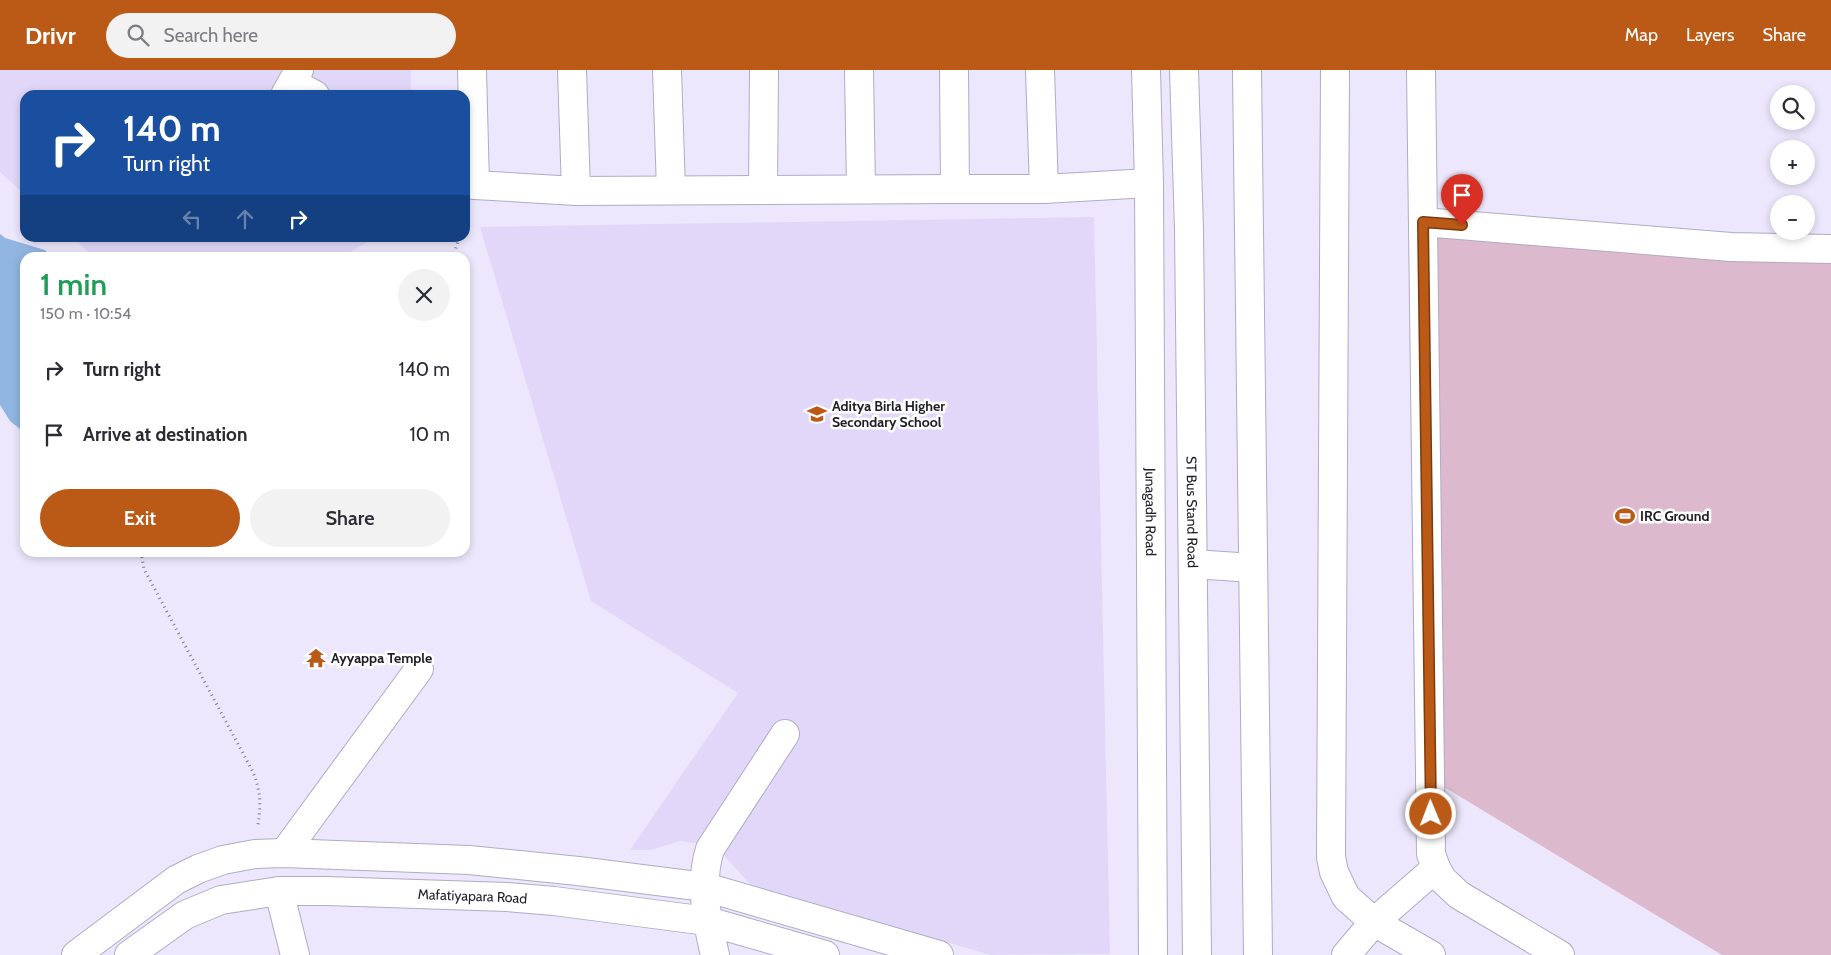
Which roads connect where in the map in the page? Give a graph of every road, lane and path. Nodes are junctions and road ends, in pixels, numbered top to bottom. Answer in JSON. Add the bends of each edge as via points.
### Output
{"nodes":[{"id":1,"x":472,"y":70,"type":"edge"},
{"id":2,"x":572,"y":70,"type":"edge"},
{"id":3,"x":667,"y":70,"type":"edge"},
{"id":4,"x":764,"y":70,"type":"edge"},
{"id":5,"x":859,"y":70,"type":"edge"},
{"id":6,"x":954,"y":70,"type":"edge"},
{"id":7,"x":1040,"y":70,"type":"edge"},
{"id":8,"x":1146,"y":70,"type":"edge"},
{"id":9,"x":1184,"y":70,"type":"edge"},
{"id":10,"x":1247,"y":70,"type":"edge"},
{"id":11,"x":1335,"y":70,"type":"edge"},
{"id":12,"x":1421,"y":70,"type":"edge"},
{"id":13,"x":470,"y":183,"type":"edge"},
{"id":14,"x":1149,"y":183,"type":"junction"},
{"id":15,"x":1044,"y":188,"type":"junction"},
{"id":16,"x":861,"y":189,"type":"junction"},
{"id":17,"x":955,"y":189,"type":"junction"},
{"id":18,"x":670,"y":190,"type":"junction"},
{"id":19,"x":763,"y":190,"type":"junction"},
{"id":20,"x":576,"y":191,"type":"junction"},
{"id":21,"x":1423,"y":222,"type":"junction"},
{"id":22,"x":1831,"y":249,"type":"edge"},
{"id":23,"x":142,"y":557,"type":"edge"},
{"id":24,"x":1193,"y":564,"type":"junction"},
{"id":25,"x":1253,"y":568,"type":"junction"},
{"id":26,"x":419,"y":669,"type":"dead end"},
{"id":27,"x":785,"y":734,"type":"dead end"},
{"id":28,"x":284,"y":853,"type":"junction"},
{"id":29,"x":255,"y":854,"type":"junction"},
{"id":30,"x":1436,"y":868,"type":"junction"},
{"id":31,"x":705,"y":887,"type":"junction"},
{"id":32,"x":279,"y":891,"type":"junction"},
{"id":33,"x":707,"y":921,"type":"junction"},
{"id":34,"x":1374,"y":922,"type":"junction"},
{"id":35,"x":76,"y":955,"type":"edge"},
{"id":36,"x":129,"y":955,"type":"edge"},
{"id":37,"x":294,"y":955,"type":"edge"},
{"id":38,"x":715,"y":955,"type":"edge"},
{"id":39,"x":825,"y":955,"type":"edge"},
{"id":40,"x":938,"y":955,"type":"edge"},
{"id":41,"x":1153,"y":955,"type":"edge"},
{"id":42,"x":1197,"y":955,"type":"edge"},
{"id":43,"x":1258,"y":955,"type":"edge"},
{"id":44,"x":1346,"y":955,"type":"edge"},
{"id":45,"x":1431,"y":955,"type":"edge"},
{"id":46,"x":1560,"y":955,"type":"edge"}],
"edges":[{"from":1,"to":13,"type":"street"},
{"from":2,"to":20,"type":"street"},
{"from":3,"to":18,"type":"street"},
{"from":4,"to":19,"type":"street"},
{"from":5,"to":16,"type":"street"},
{"from":6,"to":17,"type":"street"},
{"from":7,"to":15,"type":"street"},
{"from":8,"to":14,"type":"street","name":"Junagadh Road"},
{"from":9,"to":24,"type":"street","name":"ST Bus Stand Road"},
{"from":10,"to":25,"type":"street"},
{"from":11,"to":34,"type":"street","via":[[1331,857],[1346,898]]},
{"from":12,"to":21,"type":"street"},
{"from":13,"to":20,"type":"street"},
{"from":14,"to":15,"type":"street"},
{"from":14,"to":41,"type":"street","name":"Junagadh Road"},
{"from":15,"to":17,"type":"street"},
{"from":16,"to":17,"type":"street"},
{"from":16,"to":19,"type":"street"},
{"from":18,"to":19,"type":"street"},
{"from":18,"to":20,"type":"street"},
{"from":21,"to":22,"type":"street","via":[[1731,247]]},
{"from":21,"to":30,"type":"street","via":[[1431,854]]},
{"from":23,"to":29,"type":"path","via":[[144,569],[253,772],[261,802]]},
{"from":24,"to":25,"type":"street"},
{"from":24,"to":42,"type":"street","name":"ST Bus Stand Road"},
{"from":25,"to":43,"type":"street"},
{"from":26,"to":28,"type":"street"},
{"from":27,"to":31,"type":"street","via":[[710,849]]},
{"from":28,"to":29,"type":"street"},
{"from":28,"to":31,"type":"street","via":[[469,860]]},
{"from":29,"to":35,"type":"street","via":[[223,860],[176,880]]},
{"from":30,"to":34,"type":"street"},
{"from":30,"to":46,"type":"street","via":[[1459,895]]},
{"from":31,"to":33,"type":"street"},
{"from":31,"to":40,"type":"street"},
{"from":32,"to":33,"type":"street","name":"Mafatiyapara Road","via":[[507,897]]},
{"from":32,"to":36,"type":"street","name":"Mafatiyapara Road","via":[[221,900],[185,915]]},
{"from":32,"to":37,"type":"street"},
{"from":33,"to":38,"type":"street"},
{"from":33,"to":39,"type":"street","name":"Mafatiyapara Road"},
{"from":34,"to":44,"type":"street"},
{"from":34,"to":45,"type":"street"}]}
